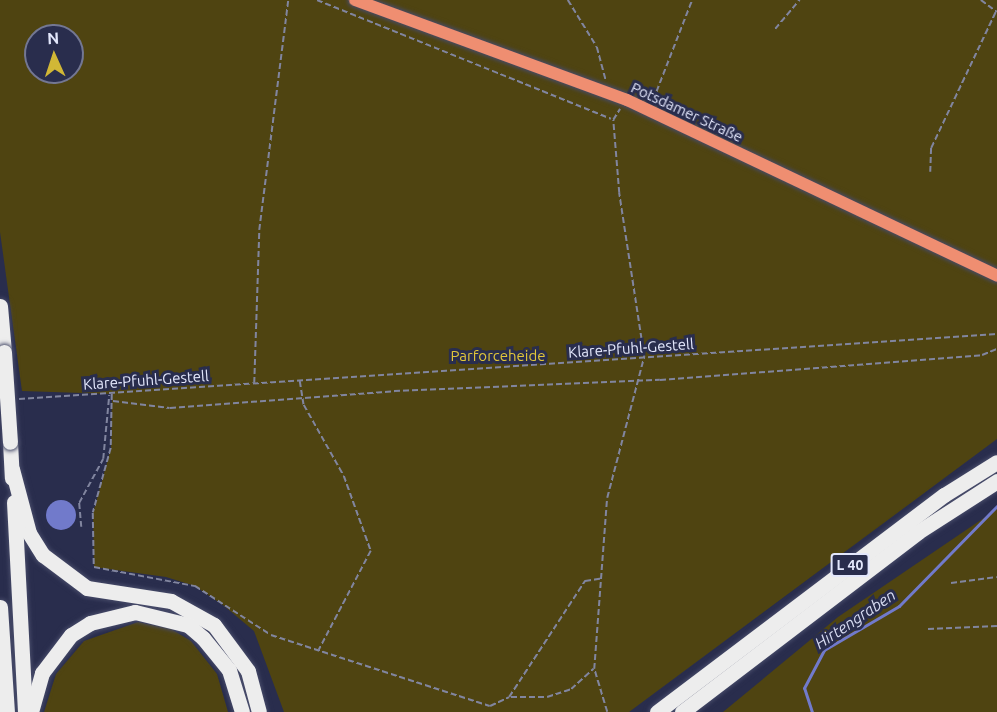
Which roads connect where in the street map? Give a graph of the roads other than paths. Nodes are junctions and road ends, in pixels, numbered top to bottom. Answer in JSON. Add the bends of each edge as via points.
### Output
{"nodes":[{"id":1,"x":355,"y":0,"type":"edge"},
{"id":2,"x":997,"y":276,"type":"edge"},
{"id":3,"x":0,"y":306,"type":"edge"},
{"id":4,"x":997,"y":462,"type":"edge"},
{"id":5,"x":12,"y":469,"type":"junction"},
{"id":6,"x":997,"y":481,"type":"edge"},
{"id":7,"x":0,"y":607,"type":"edge"},
{"id":8,"x":7,"y":712,"type":"edge"},
{"id":9,"x":25,"y":712,"type":"edge"},
{"id":10,"x":31,"y":712,"type":"edge"},
{"id":11,"x":242,"y":712,"type":"edge"},
{"id":12,"x":259,"y":712,"type":"edge"},
{"id":13,"x":657,"y":712,"type":"edge"},
{"id":14,"x":682,"y":712,"type":"edge"}],
"edges":[{"from":1,"to":2,"type":"street","name":"Potsdamer Straße","via":[[627,100]]},
{"from":3,"to":5,"type":"highway","bridge":true},
{"from":4,"to":13,"type":"highway","number":"L 40","via":[[944,495]]},
{"from":5,"to":9,"type":"highway"},
{"from":5,"to":12,"type":"highway","via":[[29,533],[43,555],[87,588],[171,601],[214,625],[248,671]]},
{"from":6,"to":14,"type":"highway","number":"L 40","via":[[918,532]]},
{"from":7,"to":8,"type":"highway"},
{"from":10,"to":11,"type":"highway","via":[[42,674],[71,635],[90,623],[135,612],[188,625],[203,638],[230,670]]}]}
